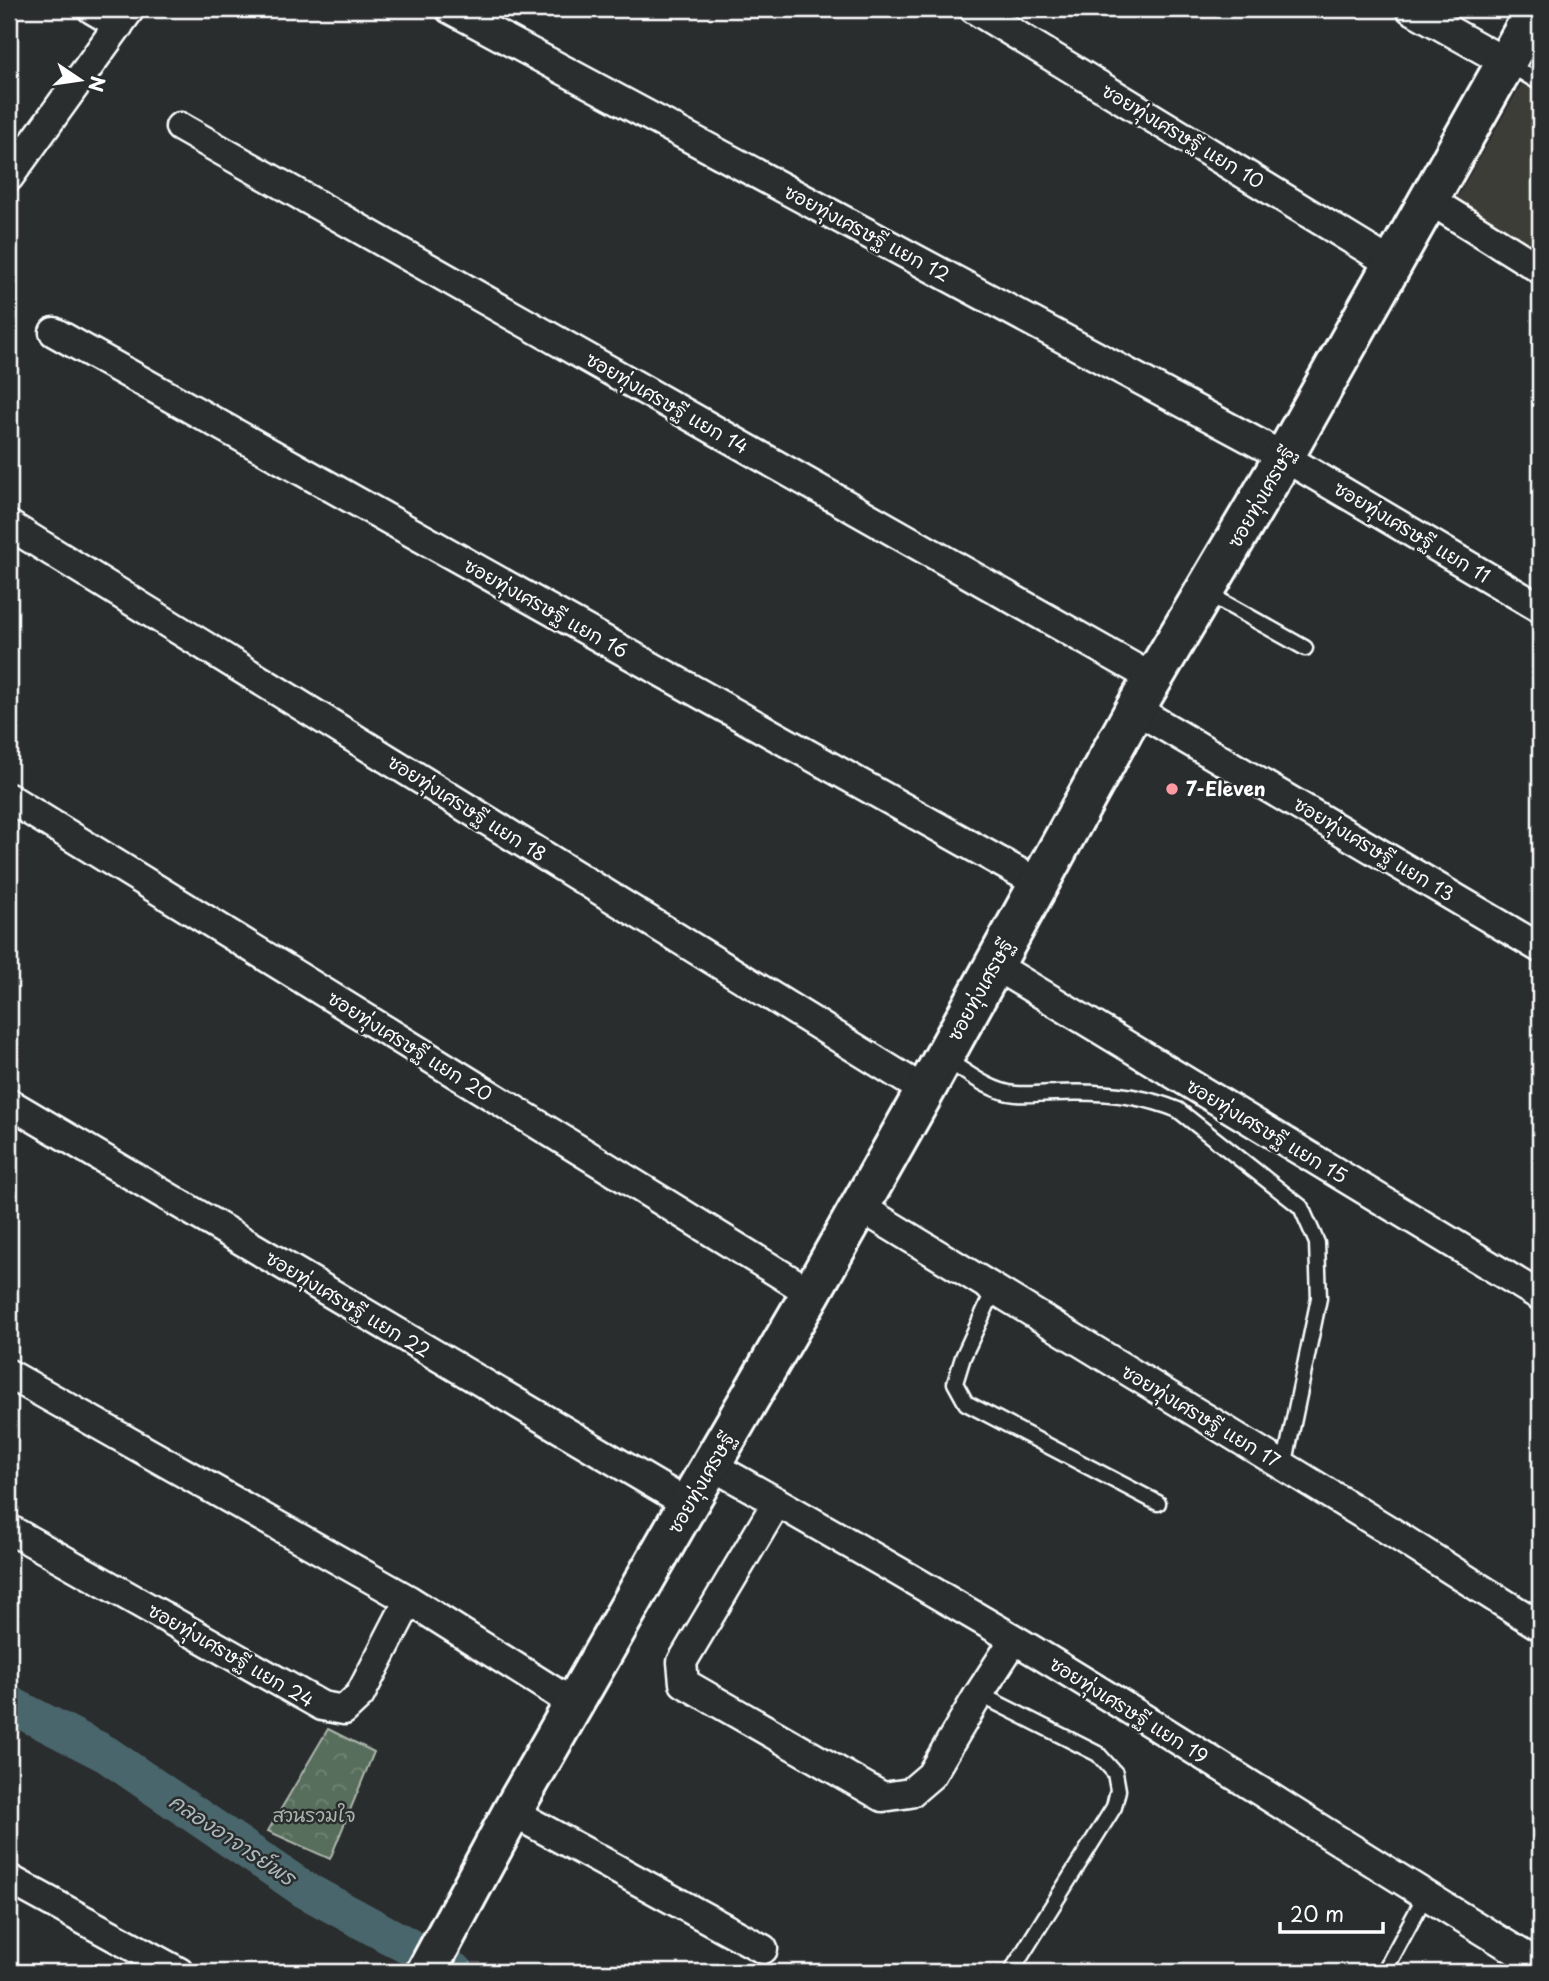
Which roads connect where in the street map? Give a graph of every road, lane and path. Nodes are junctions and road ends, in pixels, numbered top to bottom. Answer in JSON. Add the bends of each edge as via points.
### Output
{"nodes":[{"id":1,"x":92,"y":9,"type":"edge"},
{"id":2,"x":450,"y":9,"type":"edge"},
{"id":3,"x":974,"y":9,"type":"edge"},
{"id":4,"x":1410,"y":9,"type":"edge"},
{"id":5,"x":1536,"y":9,"type":"edge"},
{"id":6,"x":124,"y":17,"type":"edge"},
{"id":7,"x":1505,"y":62,"type":"junction"},
{"id":8,"x":1540,"y":83,"type":"edge"},
{"id":9,"x":180,"y":127,"type":"dead end"},
{"id":10,"x":9,"y":177,"type":"edge"},
{"id":11,"x":1428,"y":199,"type":"junction"},
{"id":12,"x":1392,"y":264,"type":"junction"},
{"id":13,"x":1540,"y":269,"type":"edge"},
{"id":14,"x":54,"y":332,"type":"dead end"},
{"id":15,"x":1284,"y":457,"type":"junction"},
{"id":16,"x":9,"y":525,"type":"edge"},
{"id":17,"x":1205,"y":593,"type":"junction"},
{"id":18,"x":1540,"y":608,"type":"edge"},
{"id":19,"x":1305,"y":648,"type":"dead end"},
{"id":20,"x":1145,"y":694,"type":"junction"},
{"id":21,"x":9,"y":798,"type":"edge"},
{"id":22,"x":1038,"y":883,"type":"junction"},
{"id":23,"x":1540,"y":948,"type":"edge"},
{"id":24,"x":993,"y":965,"type":"junction"},
{"id":25,"x":943,"y":1057,"type":"junction"},
{"id":26,"x":925,"y":1091,"type":"junction"},
{"id":27,"x":9,"y":1103,"type":"edge"},
{"id":28,"x":860,"y":1207,"type":"junction"},
{"id":29,"x":994,"y":1290,"type":"junction"},
{"id":30,"x":811,"y":1293,"type":"junction"},
{"id":31,"x":1540,"y":1296,"type":"edge"},
{"id":32,"x":9,"y":1374,"type":"edge"},
{"id":33,"x":711,"y":1465,"type":"junction"},
{"id":34,"x":1284,"y":1467,"type":"junction"},
{"id":35,"x":777,"y":1502,"type":"junction"},
{"id":36,"x":1158,"y":1503,"type":"dead end"},
{"id":37,"x":688,"y":1504,"type":"junction"},
{"id":38,"x":9,"y":1529,"type":"edge"},
{"id":39,"x":409,"y":1600,"type":"junction"},
{"id":40,"x":1540,"y":1626,"type":"edge"},
{"id":41,"x":1014,"y":1640,"type":"junction"},
{"id":42,"x":979,"y":1694,"type":"junction"},
{"id":43,"x":574,"y":1704,"type":"junction"},
{"id":44,"x":512,"y":1812,"type":"junction"},
{"id":45,"x":9,"y":1879,"type":"edge"},
{"id":46,"x":1425,"y":1896,"type":"junction"},
{"id":47,"x":763,"y":1949,"type":"dead end"},
{"id":48,"x":432,"y":1961,"type":"edge"},
{"id":49,"x":1540,"y":1965,"type":"edge"},
{"id":50,"x":179,"y":1972,"type":"edge"},
{"id":51,"x":1011,"y":1972,"type":"edge"},
{"id":52,"x":1384,"y":1972,"type":"edge"}],
"edges":[{"from":1,"to":6,"type":"street"},
{"from":2,"to":15,"type":"street","name":"ซอยทุ่งเศรษฐี แยก 12"},
{"from":3,"to":12,"type":"street","name":"ซอยทุ่งเศรษฐี แยก 10"},
{"from":4,"to":7,"type":"street"},
{"from":5,"to":7,"type":"main road","name":"ซอยทุ่งเศรษฐี"},
{"from":6,"to":10,"type":"street"},
{"from":7,"to":8,"type":"lane"},
{"from":7,"to":11,"type":"main road","name":"ซอยทุ่งเศรษฐี"},
{"from":9,"to":20,"type":"street","name":"ซอยทุ่งเศรษฐี แยก 14"},
{"from":11,"to":12,"type":"main road","name":"ซอยทุ่งเศรษฐี"},
{"from":11,"to":13,"type":"street"},
{"from":12,"to":15,"type":"main road","name":"ซอยทุ่งเศรษฐี"},
{"from":14,"to":22,"type":"street","name":"ซอยทุ่งเศรษฐี แยก 16"},
{"from":15,"to":17,"type":"main road","name":"ซอยทุ่งเศรษฐี"},
{"from":15,"to":18,"type":"street","name":"ซอยทุ่งเศรษฐี แยก 11"},
{"from":16,"to":26,"type":"street","name":"ซอยทุ่งเศรษฐี แยก 18"},
{"from":17,"to":19,"type":"lane"},
{"from":17,"to":20,"type":"main road","name":"ซอยทุ่งเศรษฐี"},
{"from":20,"to":22,"type":"main road","name":"ซอยทุ่งเศรษฐี"},
{"from":20,"to":23,"type":"street","name":"ซอยทุ่งเศรษฐี แยก 13"},
{"from":21,"to":30,"type":"street","name":"ซอยทุ่งเศรษฐี แยก 20"},
{"from":22,"to":24,"type":"main road","name":"ซอยทุ่งเศรษฐี"},
{"from":24,"to":25,"type":"main road","name":"ซอยทุ่งเศรษฐี"},
{"from":24,"to":31,"type":"street","name":"ซอยทุ่งเศรษฐี แยก 15"},
{"from":25,"to":26,"type":"main road","name":"ซอยทุ่งเศรษฐี"},
{"from":25,"to":34,"type":"lane","via":[[989,1086],[1015,1094],[1113,1095],[1155,1101],[1178,1110],[1301,1207],[1317,1243],[1319,1298]]},
{"from":26,"to":28,"type":"main road","name":"ซอยทุ่งเศรษฐี"},
{"from":27,"to":37,"type":"street","name":"ซอยทุ่งเศรษฐี แยก 22"},
{"from":28,"to":29,"type":"street","name":"ซอยทุ่งเศรษฐี แยก 17"},
{"from":28,"to":30,"type":"main road","name":"ซอยทุ่งเศรษฐี"},
{"from":29,"to":34,"type":"street","name":"ซอยทุ่งเศรษฐี แยก 17"},
{"from":29,"to":36,"type":"lane","via":[[955,1382],[966,1403]]},
{"from":30,"to":33,"type":"main road","name":"ซอยทุ่งเศรษฐี"},
{"from":32,"to":39,"type":"street"},
{"from":33,"to":35,"type":"street","name":"ซอยทุ่งเศรษฐี แยก 19"},
{"from":33,"to":37,"type":"main road","name":"ซอยทุ่งเศรษฐี"},
{"from":34,"to":40,"type":"street","name":"ซอยทุ่งเศรษฐี แยก 17"},
{"from":35,"to":41,"type":"street","name":"ซอยทุ่งเศรษฐี แยก 19"},
{"from":35,"to":42,"type":"street","via":[[682,1662],[684,1683],[883,1797],[909,1793],[930,1775]]},
{"from":37,"to":43,"type":"main road","name":"ซอยทุ่งเศรษฐี"},
{"from":38,"to":39,"type":"street","name":"ซอยทุ่งเศรษฐี แยก 24","via":[[322,1706],[344,1710],[360,1695]]},
{"from":39,"to":43,"type":"street"},
{"from":41,"to":42,"type":"street"},
{"from":41,"to":46,"type":"street","name":"ซอยทุ่งเศรษฐี แยก 19"},
{"from":42,"to":51,"type":"lane","via":[[1098,1754],[1115,1773],[1118,1790],[1114,1807]]},
{"from":43,"to":44,"type":"main road","name":"ซอยทุ่งเศรษฐี"},
{"from":44,"to":47,"type":"street"},
{"from":44,"to":48,"type":"main road","name":"ซอยทุ่งเศรษฐี"},
{"from":45,"to":50,"type":"street"},
{"from":46,"to":49,"type":"street","name":"ซอยทุ่งเศรษฐี แยก 19"},
{"from":46,"to":52,"type":"lane"}]}
